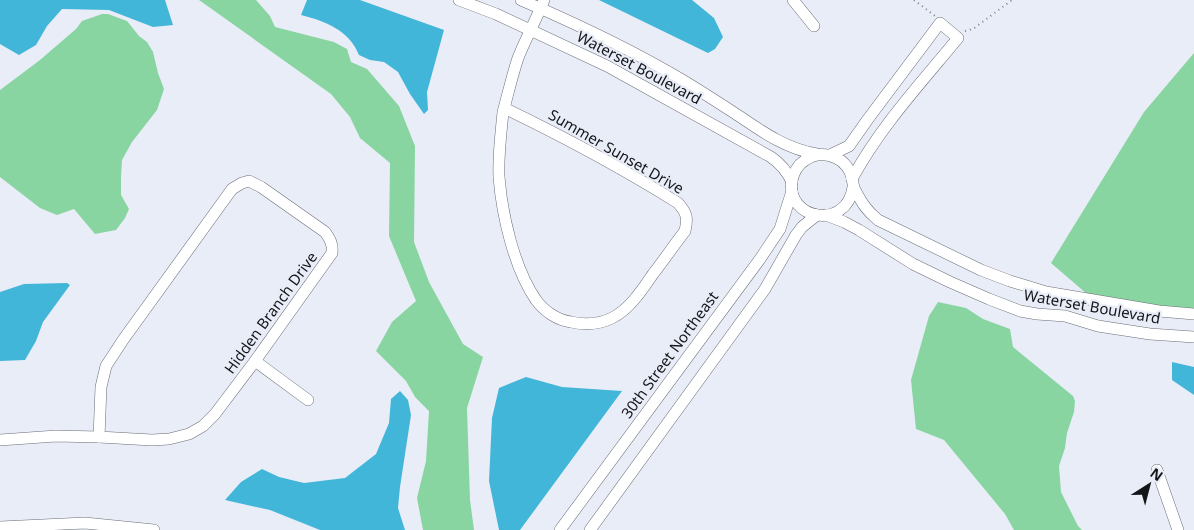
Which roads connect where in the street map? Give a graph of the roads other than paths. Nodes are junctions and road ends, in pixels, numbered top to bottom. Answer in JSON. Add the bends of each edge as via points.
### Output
{"nodes":[{"id":1,"x":459,"y":0,"type":"edge"},
{"id":2,"x":521,"y":0,"type":"edge"},
{"id":3,"x":793,"y":0,"type":"edge"},
{"id":4,"x":542,"y":4,"type":"edge"},
{"id":5,"x":814,"y":26,"type":"dead end"},
{"id":6,"x":531,"y":30,"type":"junction"},
{"id":7,"x":504,"y":108,"type":"junction"},
{"id":8,"x":824,"y":155,"type":"junction"},
{"id":9,"x":853,"y":183,"type":"junction"},
{"id":10,"x":792,"y":186,"type":"junction"},
{"id":11,"x":821,"y":215,"type":"junction"},
{"id":12,"x":1194,"y":314,"type":"edge"},
{"id":13,"x":1194,"y":338,"type":"edge"},
{"id":14,"x":255,"y":361,"type":"junction"},
{"id":15,"x":308,"y":400,"type":"dead end"},
{"id":16,"x":99,"y":437,"type":"junction"},
{"id":17,"x":0,"y":440,"type":"edge"},
{"id":18,"x":1157,"y":470,"type":"dead end"},
{"id":19,"x":0,"y":527,"type":"edge"},
{"id":20,"x":154,"y":530,"type":"edge"},
{"id":21,"x":560,"y":530,"type":"edge"},
{"id":22,"x":590,"y":530,"type":"edge"},
{"id":23,"x":1178,"y":530,"type":"edge"}],
"edges":[{"from":1,"to":6,"type":"street","name":"Waterset Boulevard"},
{"from":2,"to":4,"type":"street","name":"Waterset Boulevard"},
{"from":3,"to":5,"type":"street"},
{"from":4,"to":6,"type":"street","name":"Summer Sunset Drive"},
{"from":4,"to":8,"type":"street","name":"Waterset Boulevard","via":[[659,66],[794,149]]},
{"from":6,"to":7,"type":"street","name":"Summer Sunset Drive","via":[[518,58]]},
{"from":6,"to":10,"type":"street","name":"Waterset Boulevard","via":[[607,66],[771,157],[788,173]]},
{"from":7,"to":7,"type":"street","name":"Summer Sunset Drive","via":[[609,162],[685,210],[685,231],[640,293],[612,318],[585,324],[556,317],[537,301],[526,282],[511,243],[500,178],[499,147]]},
{"from":8,"to":9,"type":"street","via":[[844,164]]},
{"from":8,"to":9,"type":"street","via":[[849,146],[940,24],[958,38],[887,125],[864,157]]},
{"from":8,"to":10,"type":"street","via":[[802,162],[795,171]]},
{"from":9,"to":11,"type":"street","via":[[850,198],[843,208]]},
{"from":9,"to":12,"type":"street","name":"Waterset Boulevard","via":[[864,207],[878,220],[981,270],[1046,292]]},
{"from":10,"to":11,"type":"street","via":[[799,205]]},
{"from":10,"to":21,"type":"street","name":"30th Street Northeast","via":[[780,229],[772,241]]},
{"from":11,"to":13,"type":"street","name":"Waterset Boulevard","via":[[852,226],[944,279],[1020,310],[1065,316],[1098,326]]},
{"from":11,"to":22,"type":"street","via":[[796,235],[765,289]]},
{"from":14,"to":15,"type":"street"},
{"from":14,"to":16,"type":"street","name":"Hidden Branch Drive","via":[[215,414],[189,434],[152,440]]},
{"from":14,"to":16,"type":"street","name":"Hidden Branch Drive","via":[[328,260],[333,246],[325,232],[249,181],[232,189],[106,366],[101,387]]},
{"from":16,"to":17,"type":"street","name":"Hidden Branch Drive"},
{"from":18,"to":23,"type":"street"},
{"from":19,"to":20,"type":"street","via":[[85,524]]}]}
